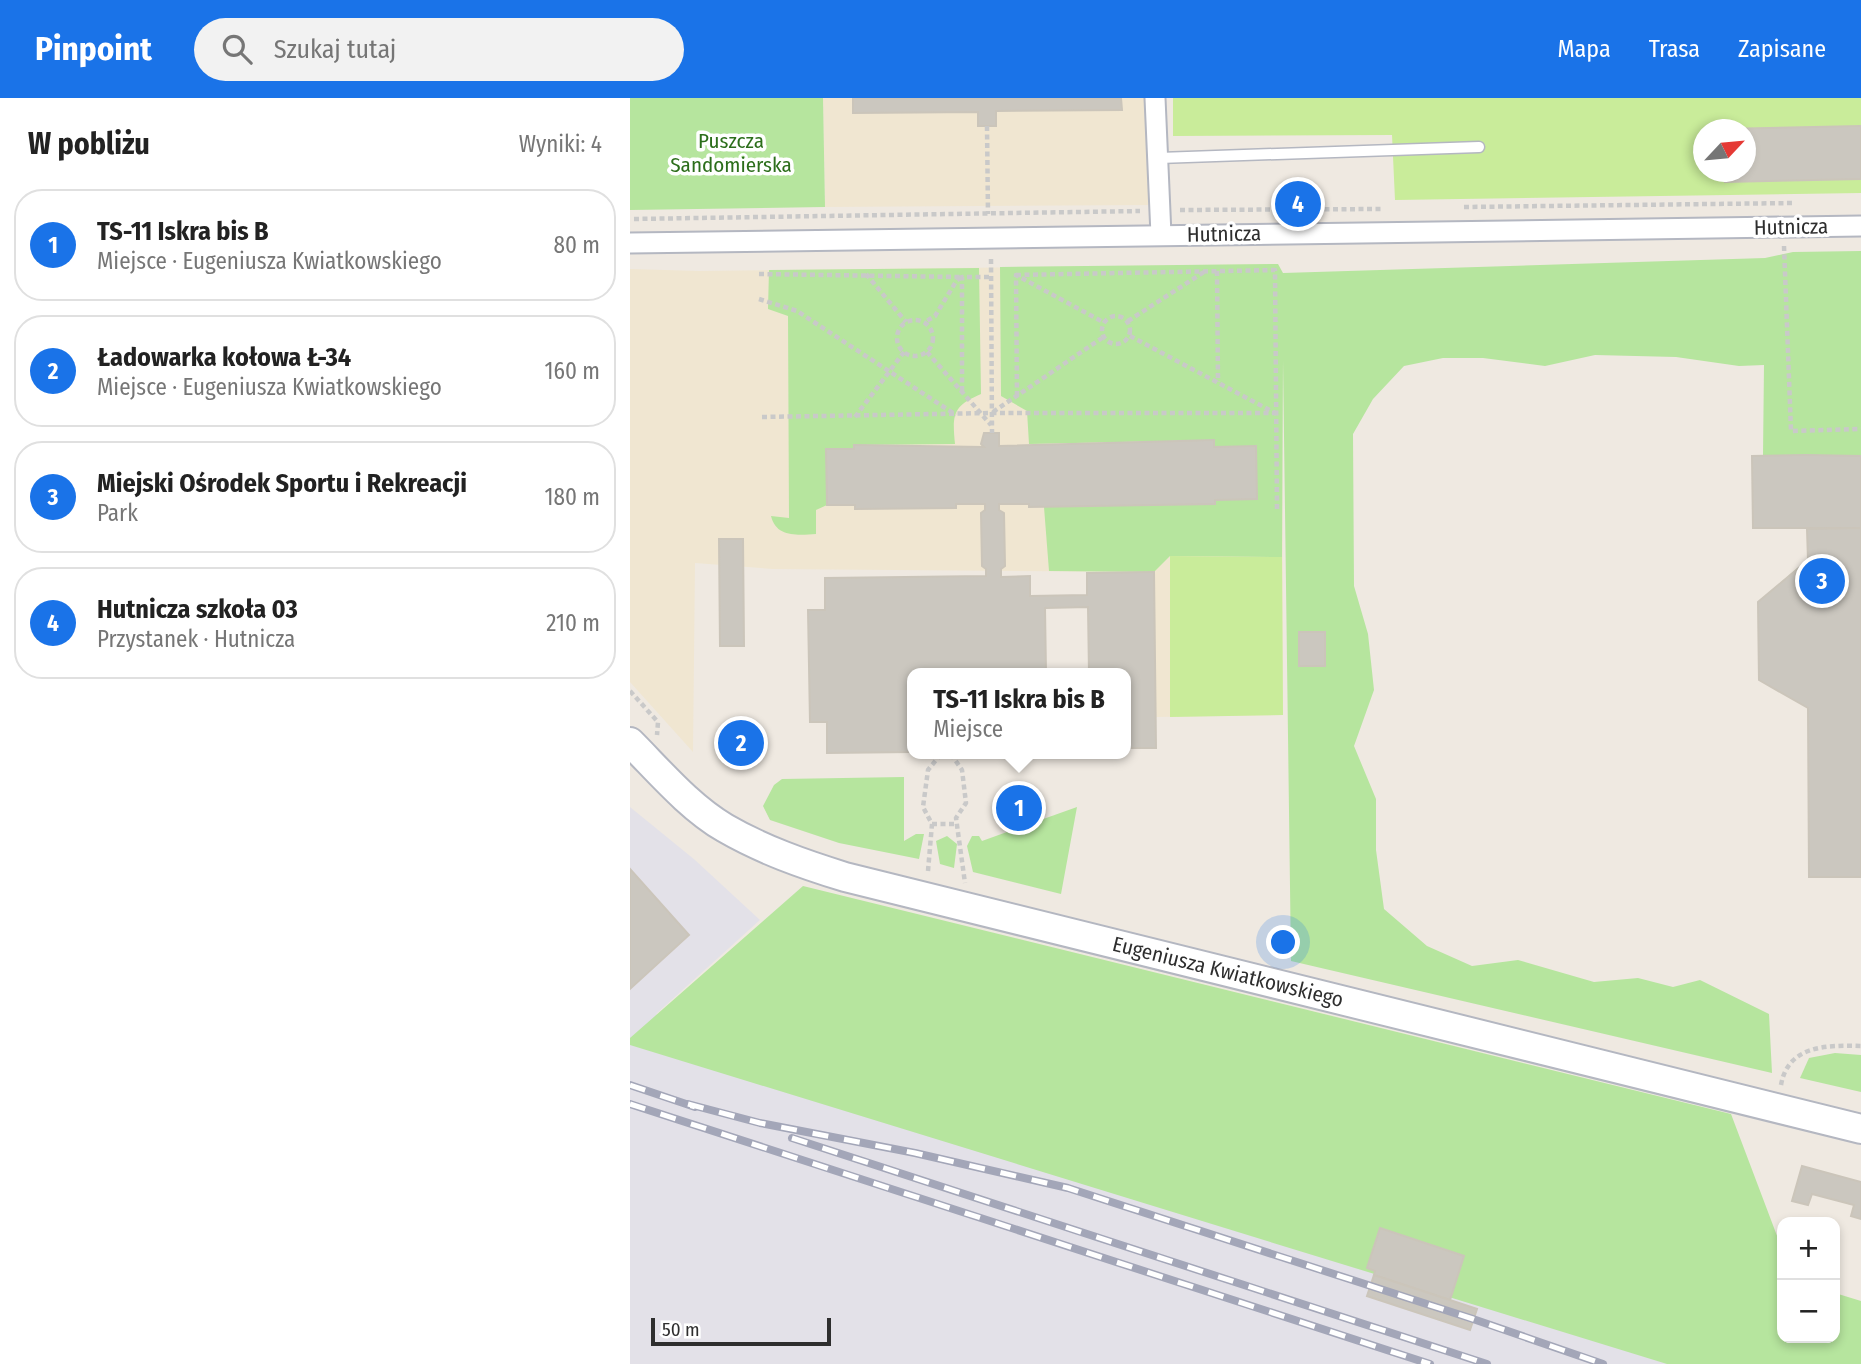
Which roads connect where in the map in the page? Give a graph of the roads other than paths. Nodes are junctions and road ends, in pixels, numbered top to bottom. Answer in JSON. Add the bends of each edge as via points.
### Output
{"nodes":[{"id":1,"x":1155,"y":98,"type":"edge"},
{"id":2,"x":1479,"y":147,"type":"dead end"},
{"id":3,"x":1159,"y":158,"type":"junction"},
{"id":4,"x":1861,"y":226,"type":"edge"},
{"id":5,"x":1161,"y":235,"type":"junction"},
{"id":6,"x":630,"y":243,"type":"edge"},
{"id":7,"x":630,"y":742,"type":"edge"},
{"id":8,"x":1861,"y":1129,"type":"edge"}],
"edges":[{"from":1,"to":3,"type":"street"},
{"from":2,"to":3,"type":"lane"},
{"from":3,"to":5,"type":"street"},
{"from":4,"to":5,"type":"street","name":"Hutnicza"},
{"from":5,"to":6,"type":"street","name":"Hutnicza"},
{"from":7,"to":8,"type":"street","name":"Eugeniusza Kwiatkowskiego","via":[[678,791],[724,828],[782,857],[845,877]]}]}
